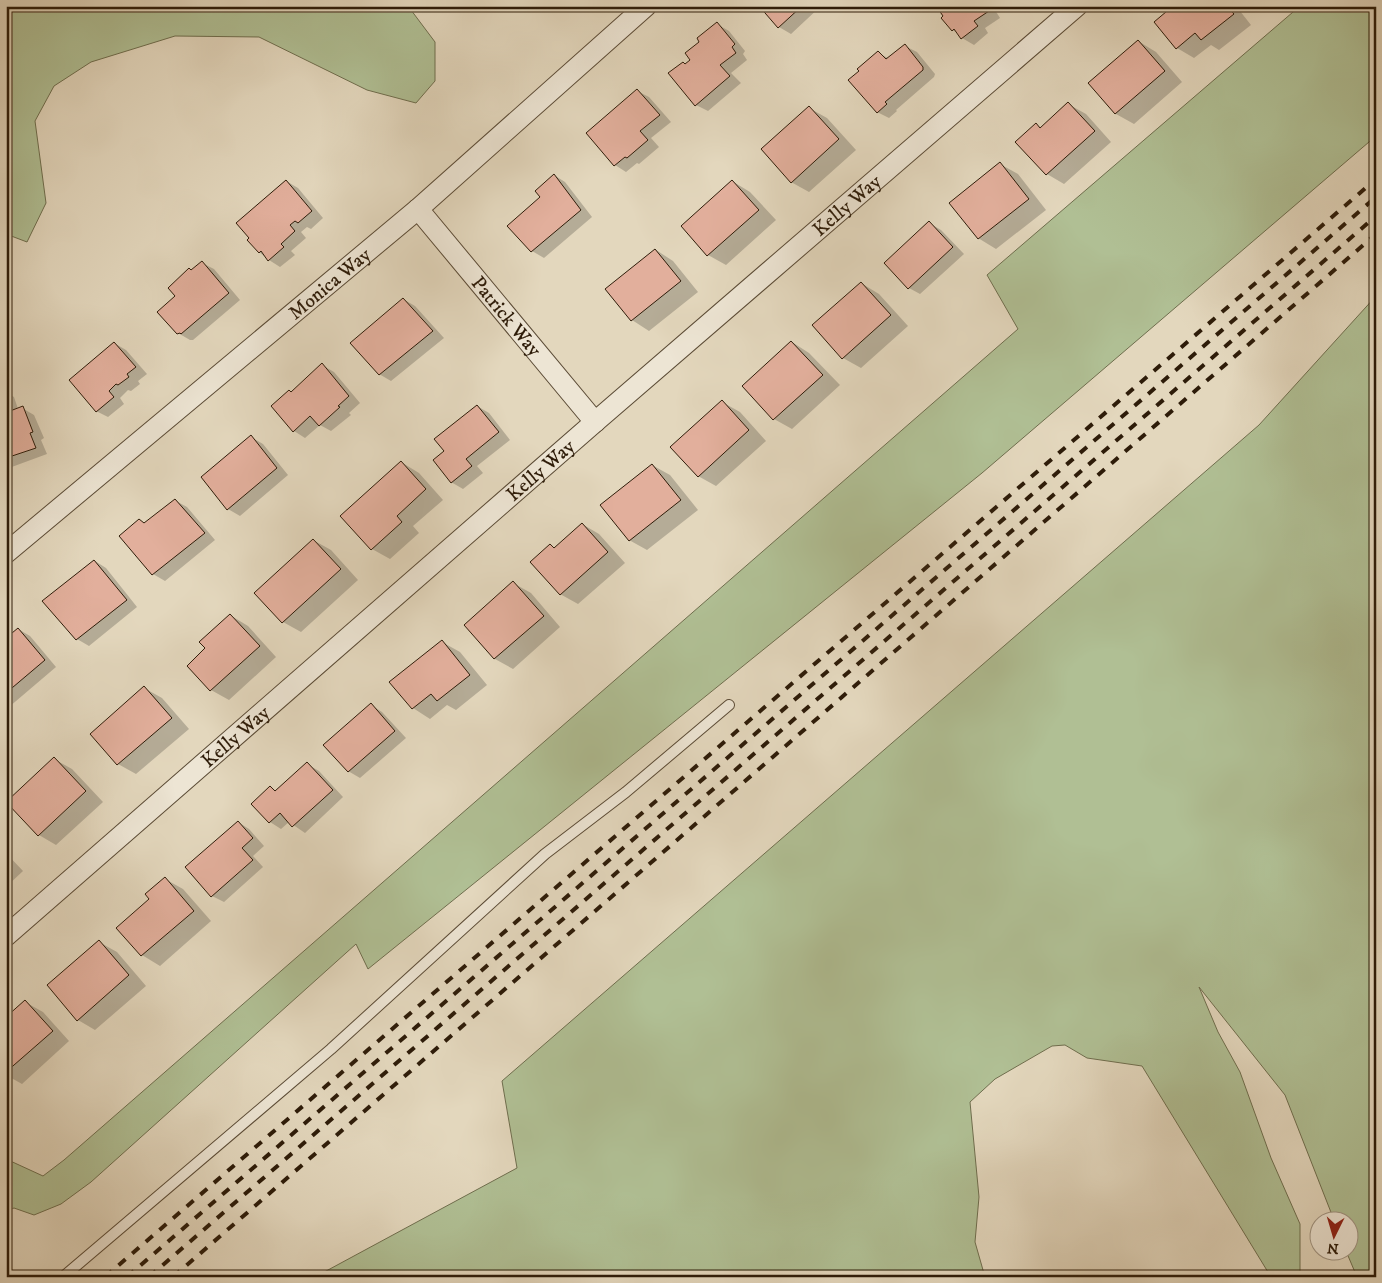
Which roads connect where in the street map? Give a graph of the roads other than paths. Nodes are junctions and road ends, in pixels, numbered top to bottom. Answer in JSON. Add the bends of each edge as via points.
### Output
{"nodes":[{"id":1,"x":646,"y":6,"type":"edge"},
{"id":2,"x":1077,"y":6,"type":"edge"},
{"id":3,"x":418,"y":209,"type":"junction"},
{"id":4,"x":595,"y":422,"type":"junction"},
{"id":5,"x":6,"y":553,"type":"edge"},
{"id":6,"x":729,"y":705,"type":"dead end"},
{"id":7,"x":6,"y":936,"type":"edge"},
{"id":8,"x":63,"y":1277,"type":"edge"}],
"edges":[{"from":1,"to":3,"type":"street","name":"Monica Way"},
{"from":2,"to":4,"type":"street","name":"Kelly Way"},
{"from":3,"to":4,"type":"street","name":"Patrick Way"},
{"from":3,"to":5,"type":"street","name":"Monica Way"},
{"from":4,"to":7,"type":"street","name":"Kelly Way"},
{"from":6,"to":8,"type":"lane","via":[[626,792],[545,854],[331,1049]]}]}
